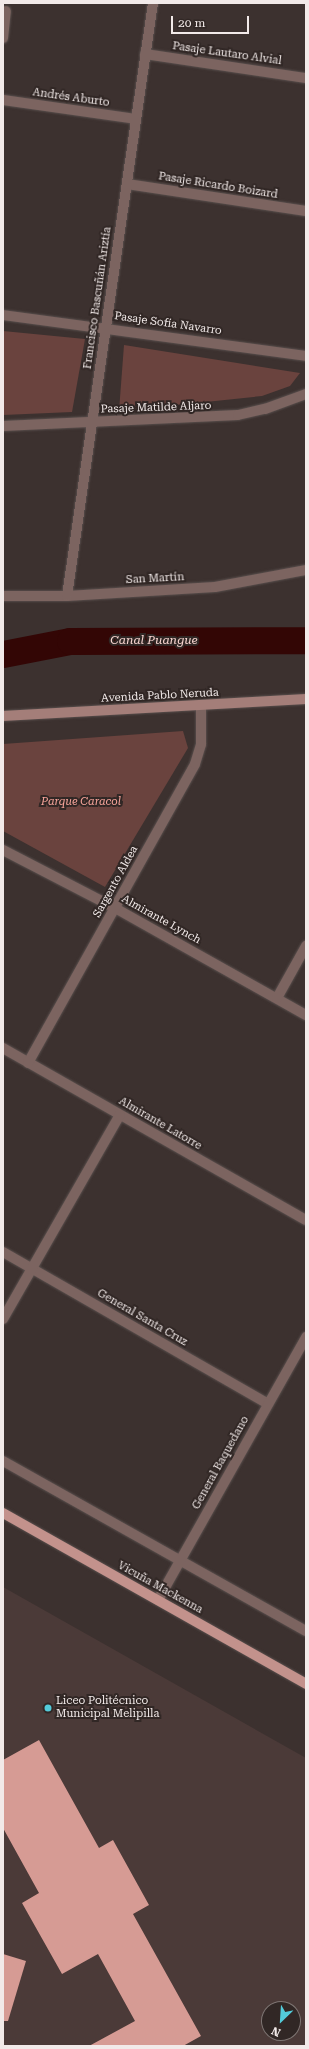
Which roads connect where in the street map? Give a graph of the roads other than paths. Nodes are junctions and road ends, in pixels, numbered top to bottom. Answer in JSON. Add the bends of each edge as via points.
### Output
{"nodes":[{"id":1,"x":153,"y":3,"type":"edge"},
{"id":2,"x":6,"y":11,"type":"dead end"},
{"id":3,"x":3,"y":38,"type":"edge"},
{"id":4,"x":145,"y":54,"type":"junction"},
{"id":5,"x":306,"y":78,"type":"edge"},
{"id":6,"x":3,"y":100,"type":"edge"},
{"id":7,"x":136,"y":119,"type":"junction"},
{"id":8,"x":127,"y":184,"type":"junction"},
{"id":9,"x":306,"y":211,"type":"edge"},
{"id":10,"x":3,"y":315,"type":"edge"},
{"id":11,"x":106,"y":328,"type":"junction"},
{"id":12,"x":306,"y":356,"type":"edge"},
{"id":13,"x":306,"y":394,"type":"edge"},
{"id":14,"x":92,"y":423,"type":"junction"},
{"id":15,"x":3,"y":426,"type":"edge"},
{"id":16,"x":306,"y":570,"type":"edge"},
{"id":17,"x":3,"y":596,"type":"edge"},
{"id":18,"x":67,"y":596,"type":"junction"},
{"id":19,"x":306,"y":699,"type":"edge"},
{"id":20,"x":201,"y":706,"type":"junction"},
{"id":21,"x":3,"y":717,"type":"edge"},
{"id":22,"x":3,"y":850,"type":"edge"},
{"id":23,"x":115,"y":908,"type":"junction"},
{"id":24,"x":306,"y":946,"type":"edge"},
{"id":25,"x":277,"y":998,"type":"junction"},
{"id":26,"x":306,"y":1015,"type":"edge"},
{"id":27,"x":3,"y":1048,"type":"edge"},
{"id":28,"x":28,"y":1063,"type":"junction"},
{"id":29,"x":120,"y":1115,"type":"junction"},
{"id":30,"x":306,"y":1220,"type":"edge"},
{"id":31,"x":3,"y":1252,"type":"edge"},
{"id":32,"x":32,"y":1269,"type":"junction"},
{"id":33,"x":3,"y":1319,"type":"edge"},
{"id":34,"x":306,"y":1338,"type":"edge"},
{"id":35,"x":268,"y":1404,"type":"junction"},
{"id":36,"x":3,"y":1461,"type":"edge"},
{"id":37,"x":3,"y":1513,"type":"edge"},
{"id":38,"x":180,"y":1560,"type":"junction"},
{"id":39,"x":158,"y":1600,"type":"junction"},
{"id":40,"x":306,"y":1631,"type":"edge"},
{"id":41,"x":306,"y":1684,"type":"edge"}],
"edges":[{"from":1,"to":4,"type":"street","name":"Francisco Bascuñán Ariztía"},
{"from":2,"to":3,"type":"street"},
{"from":4,"to":5,"type":"street","name":"Pasaje Lautaro Alvial"},
{"from":4,"to":7,"type":"street","name":"Francisco Bascuñán Ariztía"},
{"from":6,"to":7,"type":"street","name":"Andrés Aburto"},
{"from":7,"to":8,"type":"street","name":"Francisco Bascuñán Ariztía"},
{"from":8,"to":9,"type":"street","name":"Pasaje Ricardo Boizard"},
{"from":8,"to":11,"type":"street","name":"Francisco Bascuñán Ariztía"},
{"from":10,"to":11,"type":"street","name":"Pasaje Sofía Navarro"},
{"from":11,"to":12,"type":"street","name":"Pasaje Sofía Navarro"},
{"from":11,"to":14,"type":"street","name":"Francisco Bascuñán Ariztía"},
{"from":13,"to":14,"type":"street","name":"Pasaje Matilde Aljaro","via":[[265,409],[238,415]]},
{"from":14,"to":15,"type":"street","name":"Pasaje Matilde Aljaro"},
{"from":14,"to":18,"type":"street","name":"Francisco Bascuñán Ariztía"},
{"from":16,"to":18,"type":"street","name":"San Martín","via":[[215,587]]},
{"from":17,"to":18,"type":"street","name":"San Martín"},
{"from":19,"to":20,"type":"main road","name":"Avenida Pablo Neruda"},
{"from":20,"to":21,"type":"main road","name":"Avenida Pablo Neruda"},
{"from":20,"to":23,"type":"street","name":"Sargento Aldea","via":[[200,744],[195,764]]},
{"from":22,"to":23,"type":"street","name":"Almirante Lynch"},
{"from":23,"to":25,"type":"street","name":"Almirante Lynch"},
{"from":23,"to":28,"type":"street","name":"Sargento Aldea"},
{"from":24,"to":25,"type":"street"},
{"from":25,"to":26,"type":"street","name":"Almirante Lynch"},
{"from":27,"to":28,"type":"street","name":"Almirante Latorre"},
{"from":28,"to":29,"type":"street","name":"Almirante Latorre"},
{"from":29,"to":30,"type":"street","name":"Almirante Latorre"},
{"from":29,"to":32,"type":"street"},
{"from":31,"to":32,"type":"street","name":"General Santa Cruz"},
{"from":32,"to":33,"type":"street"},
{"from":32,"to":35,"type":"street","name":"General Santa Cruz"},
{"from":34,"to":35,"type":"street","name":"General Baquedano"},
{"from":35,"to":38,"type":"street","name":"General Baquedano"},
{"from":36,"to":38,"type":"street"},
{"from":37,"to":39,"type":"main road","name":"Vicuña Mackenna"},
{"from":38,"to":39,"type":"street","name":"General Baquedano"},
{"from":38,"to":40,"type":"street"},
{"from":39,"to":41,"type":"main road","name":"Vicuña Mackenna"}]}
